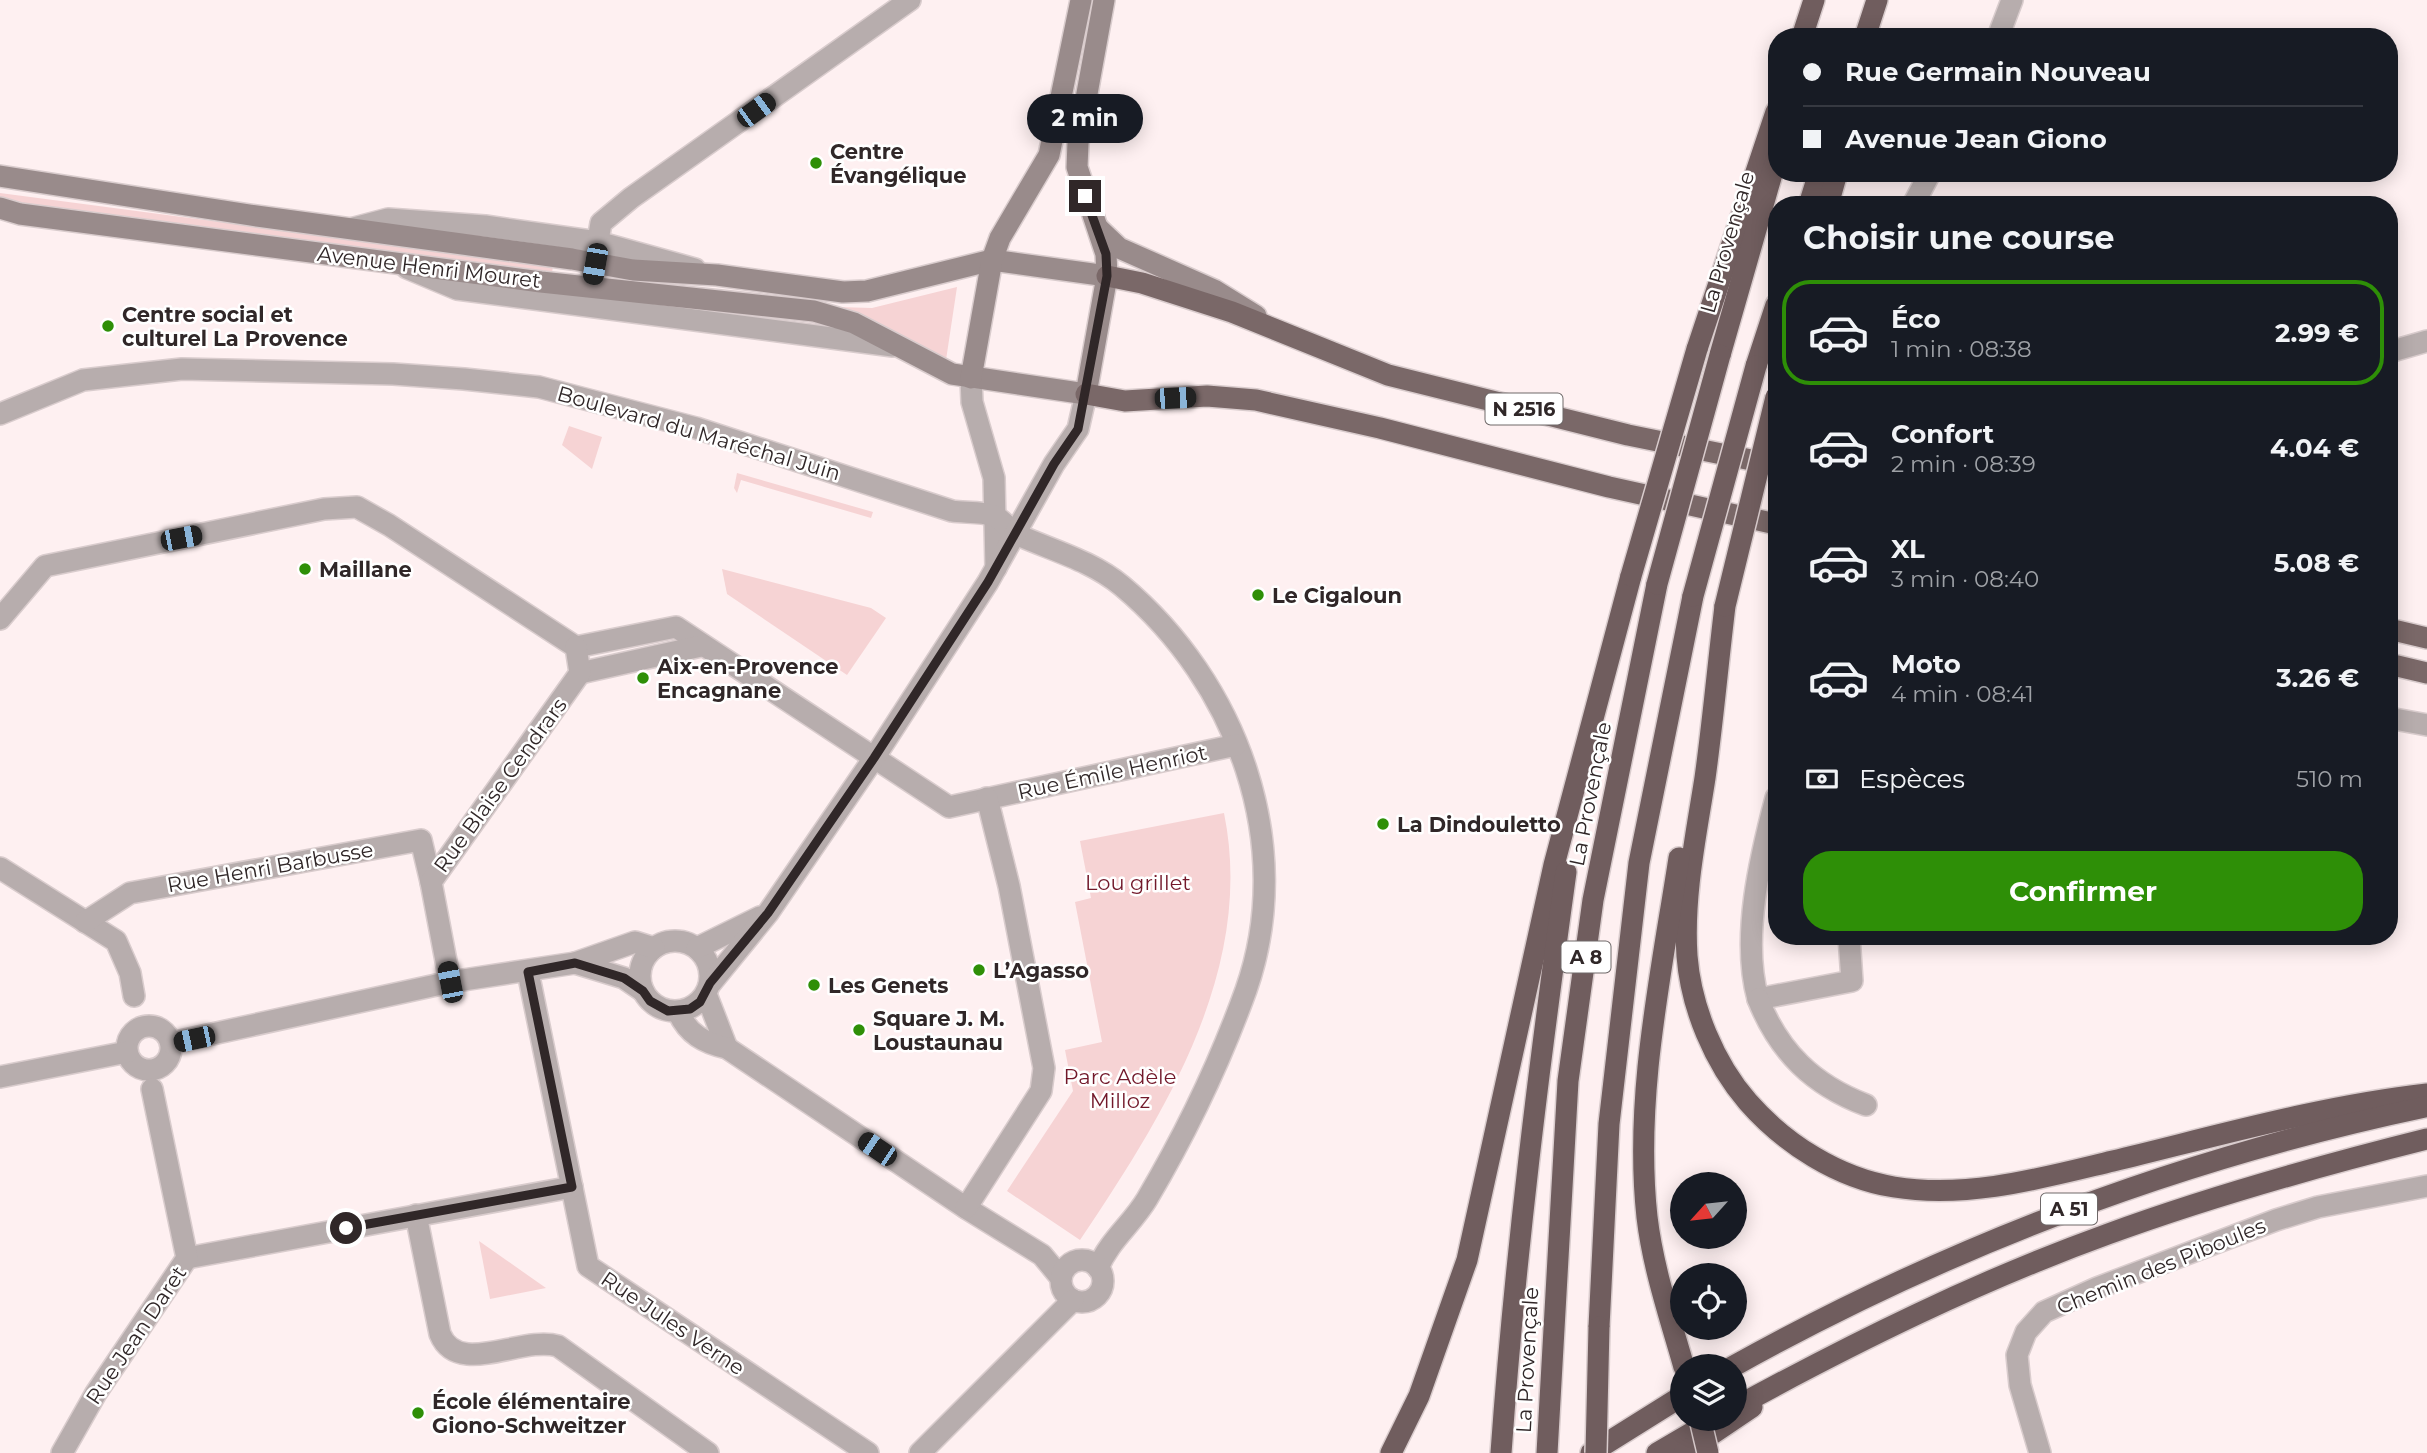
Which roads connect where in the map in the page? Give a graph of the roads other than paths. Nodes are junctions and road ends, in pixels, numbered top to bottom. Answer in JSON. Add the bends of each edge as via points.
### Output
{"nodes":[{"id":1,"x":910,"y":0,"type":"edge"},
{"id":2,"x":1081,"y":0,"type":"edge"},
{"id":3,"x":1104,"y":0,"type":"edge"},
{"id":4,"x":1814,"y":0,"type":"edge"},
{"id":5,"x":1823,"y":0,"type":"edge"},
{"id":6,"x":1877,"y":0,"type":"edge"},
{"id":7,"x":1884,"y":0,"type":"edge"},
{"id":8,"x":2012,"y":0,"type":"edge"},
{"id":9,"x":1805,"y":28,"type":"edge"},
{"id":10,"x":1815,"y":28,"type":"edge"},
{"id":11,"x":1868,"y":28,"type":"edge"},
{"id":12,"x":1876,"y":28,"type":"edge"},
{"id":13,"x":2001,"y":28,"type":"edge"},
{"id":14,"x":1768,"y":136,"type":"edge"},
{"id":15,"x":0,"y":176,"type":"edge"},
{"id":16,"x":1770,"y":182,"type":"edge"},
{"id":17,"x":0,"y":208,"type":"edge"},
{"id":18,"x":1098,"y":227,"type":"junction"},
{"id":19,"x":354,"y":228,"type":"junction"},
{"id":20,"x":598,"y":242,"type":"junction"},
{"id":21,"x":992,"y":260,"type":"junction"},
{"id":22,"x":396,"y":263,"type":"junction"},
{"id":23,"x":595,"y":264,"type":"junction"},
{"id":24,"x":717,"y":275,"type":"junction"},
{"id":25,"x":1107,"y":276,"type":"junction"},
{"id":26,"x":590,"y":288,"type":"junction"},
{"id":27,"x":1768,"y":329,"type":"edge"},
{"id":28,"x":1278,"y":332,"type":"junction"},
{"id":29,"x":2427,"y":341,"type":"edge"},
{"id":30,"x":893,"y":346,"type":"junction"},
{"id":31,"x":2398,"y":349,"type":"edge"},
{"id":32,"x":971,"y":378,"type":"junction"},
{"id":33,"x":1086,"y":394,"type":"junction"},
{"id":34,"x":0,"y":414,"type":"edge"},
{"id":35,"x":1768,"y":430,"type":"edge"},
{"id":36,"x":1768,"y":463,"type":"edge"},
{"id":37,"x":994,"y":516,"type":"junction"},
{"id":38,"x":1768,"y":522,"type":"edge"},
{"id":39,"x":1016,"y":534,"type":"junction"},
{"id":40,"x":996,"y":568,"type":"junction"},
{"id":41,"x":1631,"y":576,"type":"junction"},
{"id":42,"x":1725,"y":606,"type":"junction"},
{"id":43,"x":1,"y":608,"type":"edge"},
{"id":44,"x":2398,"y":631,"type":"edge"},
{"id":45,"x":2427,"y":638,"type":"edge"},
{"id":46,"x":701,"y":646,"type":"junction"},
{"id":47,"x":576,"y":647,"type":"junction"},
{"id":48,"x":2398,"y":666,"type":"edge"},
{"id":49,"x":580,"y":673,"type":"junction"},
{"id":50,"x":2427,"y":673,"type":"edge"},
{"id":51,"x":2398,"y":720,"type":"edge"},
{"id":52,"x":2427,"y":725,"type":"edge"},
{"id":53,"x":1236,"y":746,"type":"junction"},
{"id":54,"x":874,"y":758,"type":"junction"},
{"id":55,"x":987,"y":798,"type":"junction"},
{"id":56,"x":1768,"y":842,"type":"edge"},
{"id":57,"x":0,"y":868,"type":"edge"},
{"id":58,"x":431,"y":882,"type":"junction"},
{"id":59,"x":768,"y":913,"type":"junction"},
{"id":60,"x":85,"y":922,"type":"junction"},
{"id":61,"x":1850,"y":945,"type":"edge"},
{"id":62,"x":654,"y":948,"type":"junction"},
{"id":63,"x":697,"y":948,"type":"junction"},
{"id":64,"x":575,"y":963,"type":"junction"},
{"id":65,"x":528,"y":972,"type":"junction"},
{"id":66,"x":450,"y":982,"type":"junction"},
{"id":67,"x":708,"y":989,"type":"junction"},
{"id":68,"x":643,"y":991,"type":"junction"},
{"id":69,"x":134,"y":996,"type":"dead end"},
{"id":70,"x":1758,"y":999,"type":"junction"},
{"id":71,"x":678,"y":1012,"type":"junction"},
{"id":72,"x":171,"y":1044,"type":"junction"},
{"id":73,"x":727,"y":1048,"type":"junction"},
{"id":74,"x":127,"y":1052,"type":"junction"},
{"id":75,"x":0,"y":1077,"type":"edge"},
{"id":76,"x":152,"y":1089,"type":"dead end"},
{"id":77,"x":2427,"y":1094,"type":"edge"},
{"id":78,"x":1866,"y":1105,"type":"dead end"},
{"id":79,"x":2427,"y":1107,"type":"edge"},
{"id":80,"x":2427,"y":1139,"type":"edge"},
{"id":81,"x":2427,"y":1186,"type":"edge"},
{"id":82,"x":572,"y":1187,"type":"junction"},
{"id":83,"x":966,"y":1208,"type":"junction"},
{"id":84,"x":416,"y":1215,"type":"junction"},
{"id":85,"x":187,"y":1258,"type":"junction"},
{"id":86,"x":1085,"y":1264,"type":"junction"},
{"id":87,"x":1073,"y":1300,"type":"junction"},
{"id":88,"x":1680,"y":1354,"type":"edge"},
{"id":89,"x":1747,"y":1360,"type":"edge"},
{"id":90,"x":1822,"y":1360,"type":"junction"},
{"id":91,"x":1747,"y":1401,"type":"edge"},
{"id":92,"x":1670,"y":1404,"type":"edge"},
{"id":93,"x":1694,"y":1431,"type":"edge"},
{"id":94,"x":1703,"y":1431,"type":"edge"},
{"id":95,"x":62,"y":1453,"type":"edge"},
{"id":96,"x":708,"y":1453,"type":"edge"},
{"id":97,"x":868,"y":1453,"type":"edge"},
{"id":98,"x":920,"y":1453,"type":"edge"},
{"id":99,"x":1391,"y":1453,"type":"edge"},
{"id":100,"x":1501,"y":1453,"type":"edge"},
{"id":101,"x":1547,"y":1453,"type":"edge"},
{"id":102,"x":1594,"y":1453,"type":"edge"},
{"id":103,"x":1657,"y":1453,"type":"edge"},
{"id":104,"x":1684,"y":1453,"type":"edge"},
{"id":105,"x":1708,"y":1453,"type":"edge"},
{"id":106,"x":2040,"y":1453,"type":"edge"}],
"edges":[{"from":1,"to":20,"type":"street","via":[[631,198],[601,223]]},
{"from":2,"to":21,"type":"main road","via":[[1049,155]]},
{"from":3,"to":18,"type":"main road","via":[[1077,167]]},
{"from":4,"to":9,"type":"highway"},
{"from":5,"to":10,"type":"highway"},
{"from":6,"to":11,"type":"highway"},
{"from":7,"to":12,"type":"highway"},
{"from":8,"to":13,"type":"street"},
{"from":14,"to":41,"type":"highway","bridge":true,"via":[[1697,349]]},
{"from":15,"to":19,"type":"main road","name":"Avenue Henri Mouret"},
{"from":16,"to":101,"type":"highway","name":"La Provençale","number":"A 8","bridge":true,"via":[[1657,584],[1593,900],[1568,1081]]},
{"from":17,"to":22,"type":"main road","name":"Avenue Henri Mouret","via":[[20,215]]},
{"from":18,"to":25,"type":"main road"},
{"from":18,"to":28,"type":"main road","number":"N 2516","via":[[1119,248],[1215,291]]},
{"from":19,"to":20,"type":"street","name":"Avenue Henri Mouret","via":[[388,219],[485,226]]},
{"from":19,"to":23,"type":"main road","name":"Avenue Henri Mouret"},
{"from":20,"to":23,"type":"street"},
{"from":20,"to":24,"type":"street","name":"Avenue Henri Mouret"},
{"from":21,"to":24,"type":"main road","name":"Avenue Henri Mouret","via":[[867,291],[843,292]]},
{"from":21,"to":25,"type":"main road"},
{"from":21,"to":32,"type":"main road"},
{"from":22,"to":26,"type":"main road","name":"Avenue Henri Mouret"},
{"from":22,"to":30,"type":"street","via":[[457,289]]},
{"from":23,"to":24,"type":"main road","name":"Avenue Henri Mouret"},
{"from":23,"to":26,"type":"street"},
{"from":25,"to":28,"type":"highway","number":"N 2516","via":[[1219,308]]},
{"from":25,"to":33,"type":"main road"},
{"from":26,"to":30,"type":"main road","name":"Avenue Henri Mouret","via":[[814,311],[853,323]]},
{"from":27,"to":102,"type":"highway","number":"A 8","bridge":true,"via":[[1693,596],[1639,863],[1609,1124]]},
{"from":28,"to":36,"type":"highway","number":"N 2516","via":[[1388,375],[1628,435]]},
{"from":29,"to":31,"type":"street"},
{"from":30,"to":32,"type":"main road","name":"Avenue Henri Mouret"},
{"from":32,"to":33,"type":"main road","name":"Avenue Henri Mouret"},
{"from":32,"to":37,"type":"street","via":[[972,402],[994,478]]},
{"from":33,"to":38,"type":"highway","number":"N 2516","via":[[1125,401],[1256,400]]},
{"from":33,"to":39,"type":"street","via":[[1078,429]]},
{"from":34,"to":37,"type":"street","name":"Boulevard du Maréchal Juin","via":[[83,380],[182,369],[464,379],[551,390],[696,428],[952,511]]},
{"from":35,"to":42,"type":"highway","bridge":true},
{"from":37,"to":39,"type":"street"},
{"from":37,"to":40,"type":"street"},
{"from":39,"to":40,"type":"street"},
{"from":39,"to":53,"type":"street","via":[[1079,559],[1121,585],[1141,604],[1186,651],[1210,685]]},
{"from":40,"to":54,"type":"street"},
{"from":41,"to":99,"type":"highway","via":[[1554,865],[1467,1260],[1419,1396]]},
{"from":41,"to":100,"type":"highway","via":[[1566,871],[1528,1142]]},
{"from":42,"to":77,"type":"highway","via":[[1689,881],[1687,955],[1699,1011],[1716,1053],[1742,1095],[1780,1134],[1807,1153],[1865,1181],[1927,1191],[1968,1189],[2040,1179],[2269,1124]]},
{"from":42,"to":88,"type":"highway","via":[[1693,759],[1647,1100],[1647,1219]]},
{"from":43,"to":47,"type":"street","via":[[45,566],[324,509],[356,507]]},
{"from":44,"to":45,"type":"highway"},
{"from":46,"to":47,"type":"street","via":[[676,627]]},
{"from":46,"to":49,"type":"street"},
{"from":46,"to":54,"type":"street"},
{"from":47,"to":49,"type":"street"},
{"from":48,"to":50,"type":"highway"},
{"from":49,"to":58,"type":"street","name":"Rue Blaise Cendrars"},
{"from":51,"to":52,"type":"street"},
{"from":53,"to":55,"type":"street","name":"Rue Émile Henriot"},
{"from":53,"to":86,"type":"street","via":[[1260,817],[1266,874],[1247,988],[1197,1106],[1145,1202]]},
{"from":54,"to":55,"type":"street","name":"Rue Émile Henriot","via":[[949,807]]},
{"from":54,"to":59,"type":"street"},
{"from":55,"to":83,"type":"street","via":[[1044,1068],[1041,1091]]},
{"from":56,"to":70,"type":"street","via":[[1750,959]]},
{"from":57,"to":60,"type":"street"},
{"from":58,"to":60,"type":"street","name":"Rue Henri Barbusse","via":[[421,840],[130,893]]},
{"from":58,"to":66,"type":"street","name":"Rue Blaise Cendrars"},
{"from":59,"to":63,"type":"street"},
{"from":59,"to":67,"type":"street"},
{"from":60,"to":69,"type":"street","via":[[116,941],[130,972]]},
{"from":61,"to":70,"type":"street","via":[[1852,981]]},
{"from":62,"to":63,"type":"street","via":[[674,941]]},
{"from":62,"to":64,"type":"street","via":[[635,942]]},
{"from":62,"to":68,"type":"street","via":[[641,968]]},
{"from":63,"to":67,"type":"street","via":[[708,961]]},
{"from":64,"to":65,"type":"street"},
{"from":64,"to":68,"type":"street","via":[[624,978]]},
{"from":65,"to":66,"type":"street"},
{"from":65,"to":82,"type":"street","name":"Rue Jules Verne"},
{"from":66,"to":72,"type":"street"},
{"from":67,"to":71,"type":"street","via":[[690,1009]]},
{"from":67,"to":73,"type":"street"},
{"from":68,"to":71,"type":"street","via":[[659,1008]]},
{"from":70,"to":78,"type":"street","via":[[1778,1040],[1801,1069]]},
{"from":71,"to":73,"type":"street","via":[[685,1028],[710,1045]]},
{"from":72,"to":74,"type":"street","via":[[163,1031],[142,1027],[131,1034]]},
{"from":72,"to":74,"type":"street","via":[[166,1062],[156,1070],[137,1067]]},
{"from":73,"to":83,"type":"street"},
{"from":74,"to":75,"type":"street"},
{"from":76,"to":85,"type":"street","name":"Rue Jean Daret"},
{"from":79,"to":89,"type":"highway","number":"A 51","via":[[2169,1174],[2051,1216],[1940,1263]]},
{"from":80,"to":90,"type":"highway","number":"A 51","via":[[2228,1193],[2106,1234],[1981,1285]]},
{"from":81,"to":106,"type":"street","name":"Chemin des Piboules","via":[[2276,1220],[2044,1312],[2026,1332],[2017,1355],[2020,1385]]},
{"from":82,"to":84,"type":"street"},
{"from":82,"to":97,"type":"street","name":"Rue Jules Verne","via":[[588,1266]]},
{"from":83,"to":86,"type":"street","via":[[1042,1255]]},
{"from":84,"to":85,"type":"street"},
{"from":84,"to":96,"type":"street","via":[[445,1347],[471,1355],[546,1342],[558,1346]]},
{"from":85,"to":95,"type":"street","name":"Rue Jean Daret","via":[[96,1393]]},
{"from":86,"to":87,"type":"street","via":[[1062,1287]]},
{"from":86,"to":87,"type":"street","via":[[1103,1283],[1096,1297]]},
{"from":87,"to":98,"type":"street"},
{"from":90,"to":91,"type":"highway","number":"A 51"},
{"from":90,"to":104,"type":"highway"},
{"from":92,"to":102,"type":"highway"},
{"from":93,"to":103,"type":"highway"},
{"from":94,"to":105,"type":"highway","bridge":true}]}
